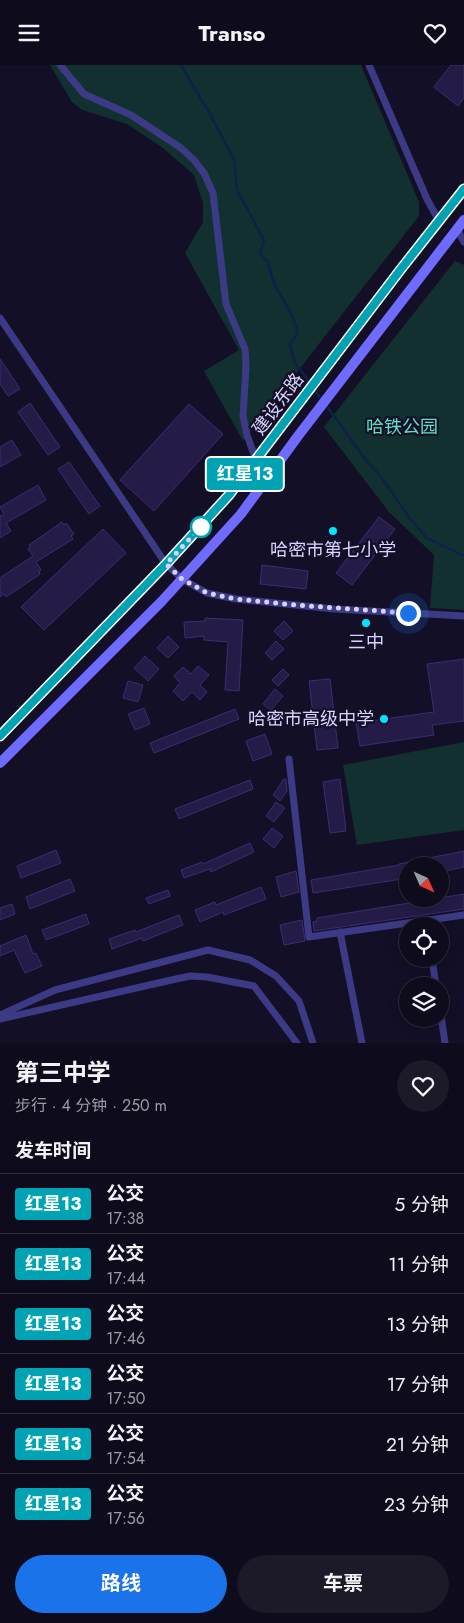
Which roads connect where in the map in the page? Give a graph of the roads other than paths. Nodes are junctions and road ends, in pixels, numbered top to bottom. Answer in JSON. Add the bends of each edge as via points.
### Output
{"nodes":[{"id":1,"x":60,"y":65,"type":"edge"},
{"id":2,"x":369,"y":65,"type":"edge"},
{"id":3,"x":464,"y":189,"type":"edge"},
{"id":4,"x":464,"y":220,"type":"edge"},
{"id":5,"x":438,"y":221,"type":"junction"},
{"id":6,"x":457,"y":229,"type":"junction"},
{"id":7,"x":464,"y":242,"type":"edge"},
{"id":8,"x":0,"y":318,"type":"edge"},
{"id":9,"x":256,"y":460,"type":"junction"},
{"id":10,"x":166,"y":564,"type":"junction"},
{"id":11,"x":182,"y":579,"type":"junction"},
{"id":12,"x":464,"y":616,"type":"edge"},
{"id":13,"x":0,"y":736,"type":"edge"},
{"id":14,"x":289,"y":759,"type":"dead end"},
{"id":15,"x":0,"y":763,"type":"edge"},
{"id":16,"x":464,"y":915,"type":"edge"},
{"id":17,"x":449,"y":918,"type":"edge"},
{"id":18,"x":399,"y":926,"type":"edge"},
{"id":19,"x":340,"y":932,"type":"junction"},
{"id":20,"x":0,"y":1015,"type":"edge"},
{"id":21,"x":0,"y":1019,"type":"edge"},
{"id":22,"x":443,"y":1027,"type":"edge"},
{"id":23,"x":297,"y":1043,"type":"edge"},
{"id":24,"x":314,"y":1043,"type":"edge"},
{"id":25,"x":362,"y":1043,"type":"edge"},
{"id":26,"x":446,"y":1043,"type":"edge"}],
"edges":[{"from":1,"to":9,"type":"street","via":[[84,94],[131,115],[181,148],[204,173],[213,193],[226,304],[245,349],[243,416]]},
{"from":2,"to":5,"type":"street"},
{"from":3,"to":5,"type":"main road","name":"建设东路"},
{"from":4,"to":6,"type":"main road","name":"建设东路"},
{"from":5,"to":9,"type":"main road","name":"建设东路"},
{"from":6,"to":7,"type":"street"},
{"from":6,"to":11,"type":"main road","name":"建设东路","via":[[241,514]]},
{"from":8,"to":10,"type":"street"},
{"from":9,"to":10,"type":"main road","name":"建设东路"},
{"from":10,"to":11,"type":"street"},
{"from":10,"to":13,"type":"main road","name":"建设东路"},
{"from":11,"to":12,"type":"street","via":[[207,593],[236,599],[334,609]]},
{"from":11,"to":15,"type":"main road","name":"建设东路"},
{"from":14,"to":19,"type":"street","via":[[309,937]]},
{"from":16,"to":17,"type":"street"},
{"from":18,"to":19,"type":"street"},
{"from":19,"to":25,"type":"street"},
{"from":20,"to":24,"type":"street","via":[[55,990],[208,950],[250,960],[276,976],[299,1001]]},
{"from":21,"to":23,"type":"street","via":[[190,976],[207,977],[254,987]]},
{"from":22,"to":26,"type":"street"}]}
